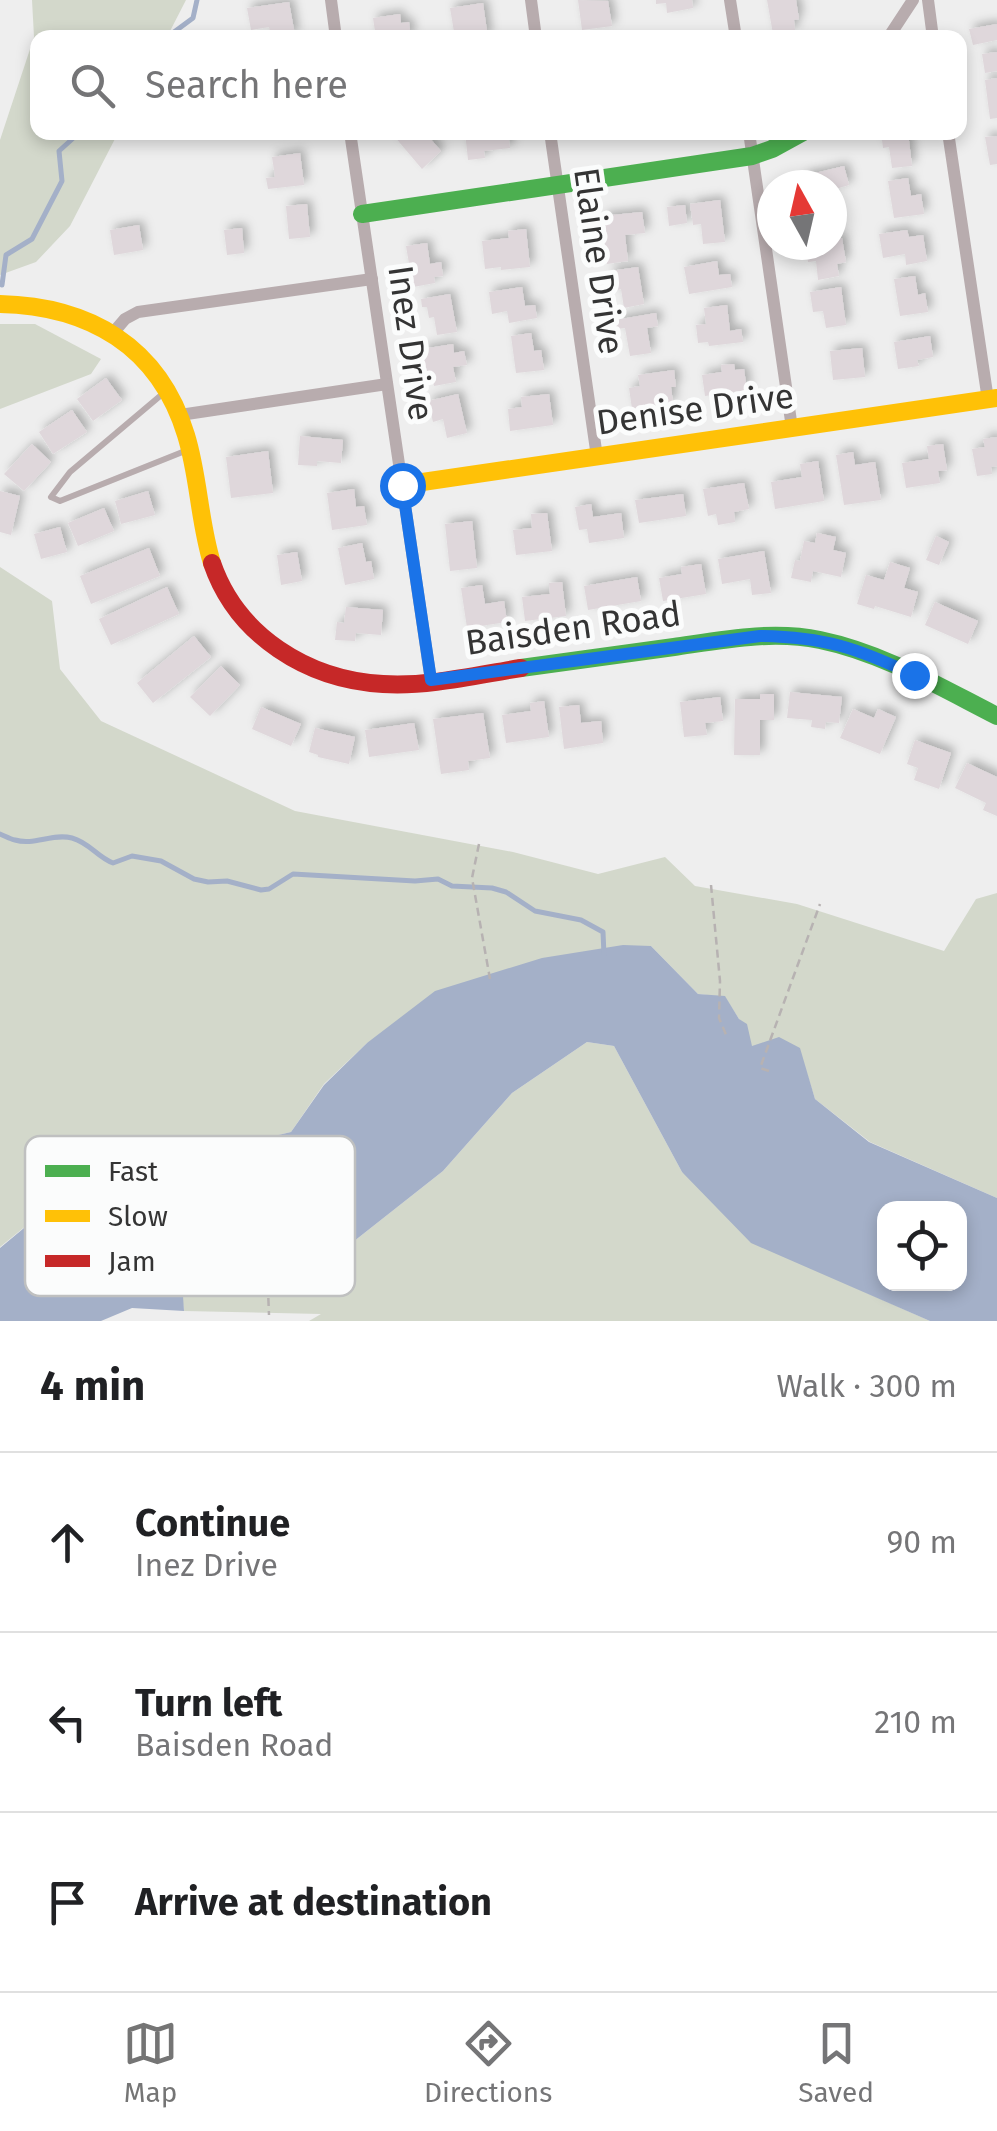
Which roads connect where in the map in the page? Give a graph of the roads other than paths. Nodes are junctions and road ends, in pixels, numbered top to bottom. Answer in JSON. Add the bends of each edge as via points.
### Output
{"nodes":[{"id":1,"x":331,"y":0,"type":"edge"},
{"id":2,"x":531,"y":0,"type":"edge"},
{"id":3,"x":730,"y":0,"type":"edge"},
{"id":4,"x":912,"y":0,"type":"edge"},
{"id":5,"x":928,"y":0,"type":"edge"},
{"id":6,"x":335,"y":30,"type":"edge"},
{"id":7,"x":535,"y":30,"type":"edge"},
{"id":8,"x":735,"y":30,"type":"edge"},
{"id":9,"x":893,"y":30,"type":"edge"},
{"id":10,"x":932,"y":30,"type":"edge"},
{"id":11,"x":351,"y":140,"type":"edge"},
{"id":12,"x":551,"y":140,"type":"edge"},
{"id":13,"x":749,"y":140,"type":"edge"},
{"id":14,"x":788,"y":140,"type":"edge"},
{"id":15,"x":949,"y":140,"type":"edge"},
{"id":16,"x":752,"y":156,"type":"junction"},
{"id":17,"x":557,"y":184,"type":"junction"},
{"id":18,"x":362,"y":214,"type":"junction"},
{"id":19,"x":372,"y":279,"type":"junction"},
{"id":20,"x":0,"y":304,"type":"edge"},
{"id":21,"x":114,"y":333,"type":"junction"},
{"id":22,"x":388,"y":384,"type":"junction"},
{"id":23,"x":167,"y":390,"type":"junction"},
{"id":24,"x":992,"y":399,"type":"edge"},
{"id":25,"x":180,"y":415,"type":"junction"},
{"id":26,"x":792,"y":428,"type":"junction"},
{"id":27,"x":190,"y":448,"type":"junction"},
{"id":28,"x":597,"y":457,"type":"junction"},
{"id":29,"x":402,"y":485,"type":"junction"},
{"id":30,"x":431,"y":680,"type":"junction"},
{"id":31,"x":997,"y":716,"type":"edge"}],
"edges":[{"from":1,"to":6,"type":"street"},
{"from":2,"to":7,"type":"street"},
{"from":3,"to":8,"type":"street"},
{"from":4,"to":9,"type":"street"},
{"from":5,"to":10,"type":"street"},
{"from":11,"to":18,"type":"street","name":"Inez Drive"},
{"from":12,"to":17,"type":"street","name":"Elaine Drive"},
{"from":13,"to":16,"type":"street"},
{"from":14,"to":16,"type":"street"},
{"from":15,"to":24,"type":"street"},
{"from":16,"to":17,"type":"street"},
{"from":16,"to":26,"type":"street"},
{"from":17,"to":18,"type":"street"},
{"from":17,"to":28,"type":"street","name":"Elaine Drive"},
{"from":18,"to":19,"type":"street","name":"Inez Drive"},
{"from":19,"to":21,"type":"street","via":[[138,312]]},
{"from":19,"to":22,"type":"street","name":"Inez Drive"},
{"from":20,"to":21,"type":"street","name":"Baisden Road","via":[[58,308]]},
{"from":21,"to":23,"type":"street","name":"Baisden Road"},
{"from":22,"to":25,"type":"street"},
{"from":22,"to":29,"type":"street","name":"Inez Drive"},
{"from":23,"to":25,"type":"street","name":"Baisden Road"},
{"from":23,"to":27,"type":"lane","via":[[50,497],[60,501]]},
{"from":24,"to":26,"type":"street","name":"Denise Drive"},
{"from":25,"to":27,"type":"street","name":"Baisden Road"},
{"from":26,"to":28,"type":"street","name":"Denise Drive"},
{"from":27,"to":30,"type":"street","name":"Baisden Road","via":[[204,540],[215,574],[242,618],[282,654],[325,675],[383,685]]},
{"from":28,"to":29,"type":"street","name":"Denise Drive"},
{"from":29,"to":30,"type":"street","name":"Inez Drive"},
{"from":30,"to":31,"type":"street","name":"Baisden Road","via":[[793,636],[869,654]]}]}
